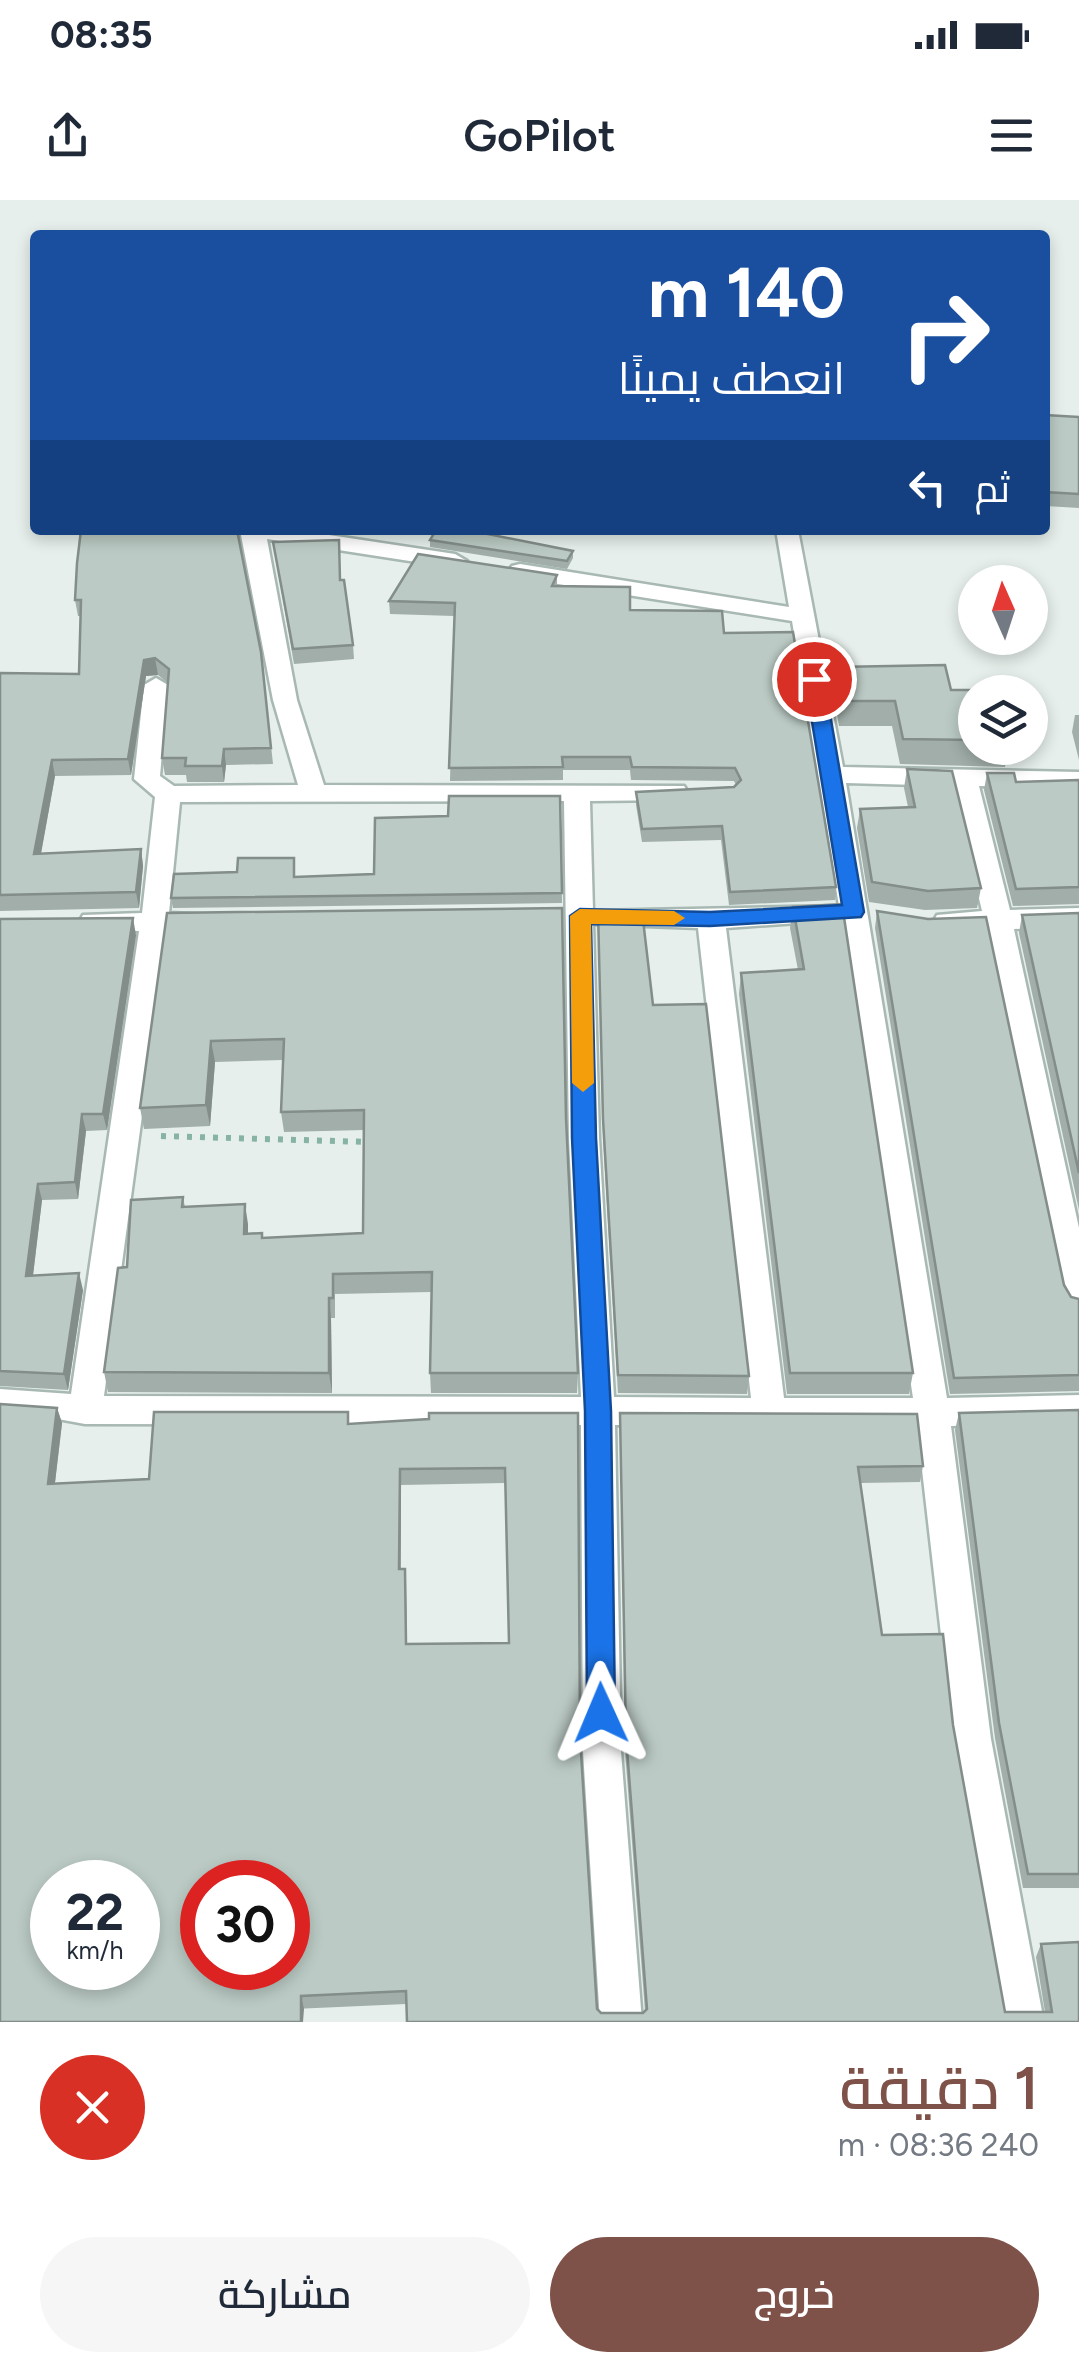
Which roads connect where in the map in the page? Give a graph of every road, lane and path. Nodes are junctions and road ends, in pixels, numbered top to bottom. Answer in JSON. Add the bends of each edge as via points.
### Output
{"nodes":[{"id":1,"x":254,"y":535,"type":"edge"},
{"id":2,"x":302,"y":535,"type":"edge"},
{"id":3,"x":788,"y":535,"type":"edge"},
{"id":4,"x":803,"y":616,"type":"junction"},
{"id":5,"x":156,"y":685,"type":"edge"},
{"id":6,"x":832,"y":775,"type":"junction"},
{"id":7,"x":963,"y":776,"type":"junction"},
{"id":8,"x":1079,"y":780,"type":"edge"},
{"id":9,"x":706,"y":791,"type":"edge"},
{"id":10,"x":168,"y":794,"type":"junction"},
{"id":11,"x":312,"y":794,"type":"junction"},
{"id":12,"x":578,"y":795,"type":"junction"},
{"id":13,"x":854,"y":912,"type":"junction"},
{"id":14,"x":571,"y":916,"type":"junction"},
{"id":15,"x":889,"y":917,"type":"edge"},
{"id":16,"x":1079,"y":918,"type":"edge"},
{"id":17,"x":710,"y":919,"type":"junction"},
{"id":18,"x":1001,"y":921,"type":"junction"},
{"id":19,"x":58,"y":922,"type":"edge"},
{"id":20,"x":156,"y":922,"type":"junction"},
{"id":21,"x":230,"y":922,"type":"edge"},
{"id":22,"x":925,"y":922,"type":"edge"},
{"id":23,"x":130,"y":1135,"type":"junction"},
{"id":24,"x":387,"y":1142,"type":"edge"},
{"id":25,"x":1079,"y":1302,"type":"edge"},
{"id":26,"x":0,"y":1403,"type":"edge"},
{"id":27,"x":1079,"y":1409,"type":"edge"},
{"id":28,"x":85,"y":1410,"type":"junction"},
{"id":29,"x":769,"y":1410,"type":"junction"},
{"id":30,"x":598,"y":1411,"type":"junction"},
{"id":31,"x":932,"y":1412,"type":"junction"},
{"id":32,"x":621,"y":2022,"type":"edge"},
{"id":33,"x":1023,"y":2022,"type":"edge"}],
"edges":[{"from":1,"to":11,"type":"street","via":[[285,700]]},
{"from":2,"to":4,"type":"street"},
{"from":3,"to":4,"type":"street"},
{"from":4,"to":6,"type":"street"},
{"from":5,"to":10,"type":"street","via":[[147,779]]},
{"from":6,"to":7,"type":"street"},
{"from":6,"to":13,"type":"street"},
{"from":7,"to":8,"type":"street"},
{"from":7,"to":18,"type":"street"},
{"from":9,"to":12,"type":"street"},
{"from":10,"to":11,"type":"street"},
{"from":10,"to":20,"type":"street"},
{"from":11,"to":12,"type":"street"},
{"from":12,"to":14,"type":"street"},
{"from":13,"to":15,"type":"street"},
{"from":13,"to":17,"type":"street"},
{"from":13,"to":31,"type":"street"},
{"from":14,"to":17,"type":"street"},
{"from":14,"to":30,"type":"street"},
{"from":16,"to":18,"type":"street"},
{"from":17,"to":29,"type":"street"},
{"from":18,"to":22,"type":"street"},
{"from":18,"to":25,"type":"street"},
{"from":19,"to":20,"type":"street"},
{"from":20,"to":21,"type":"street"},
{"from":20,"to":23,"type":"street"},
{"from":23,"to":24,"type":"path"},
{"from":23,"to":28,"type":"street"},
{"from":26,"to":28,"type":"street"},
{"from":27,"to":31,"type":"street"},
{"from":28,"to":30,"type":"street"},
{"from":29,"to":30,"type":"street"},
{"from":29,"to":31,"type":"street"},
{"from":30,"to":32,"type":"street","via":[[602,1751]]},
{"from":31,"to":33,"type":"street","via":[[972,1739]]}]}
